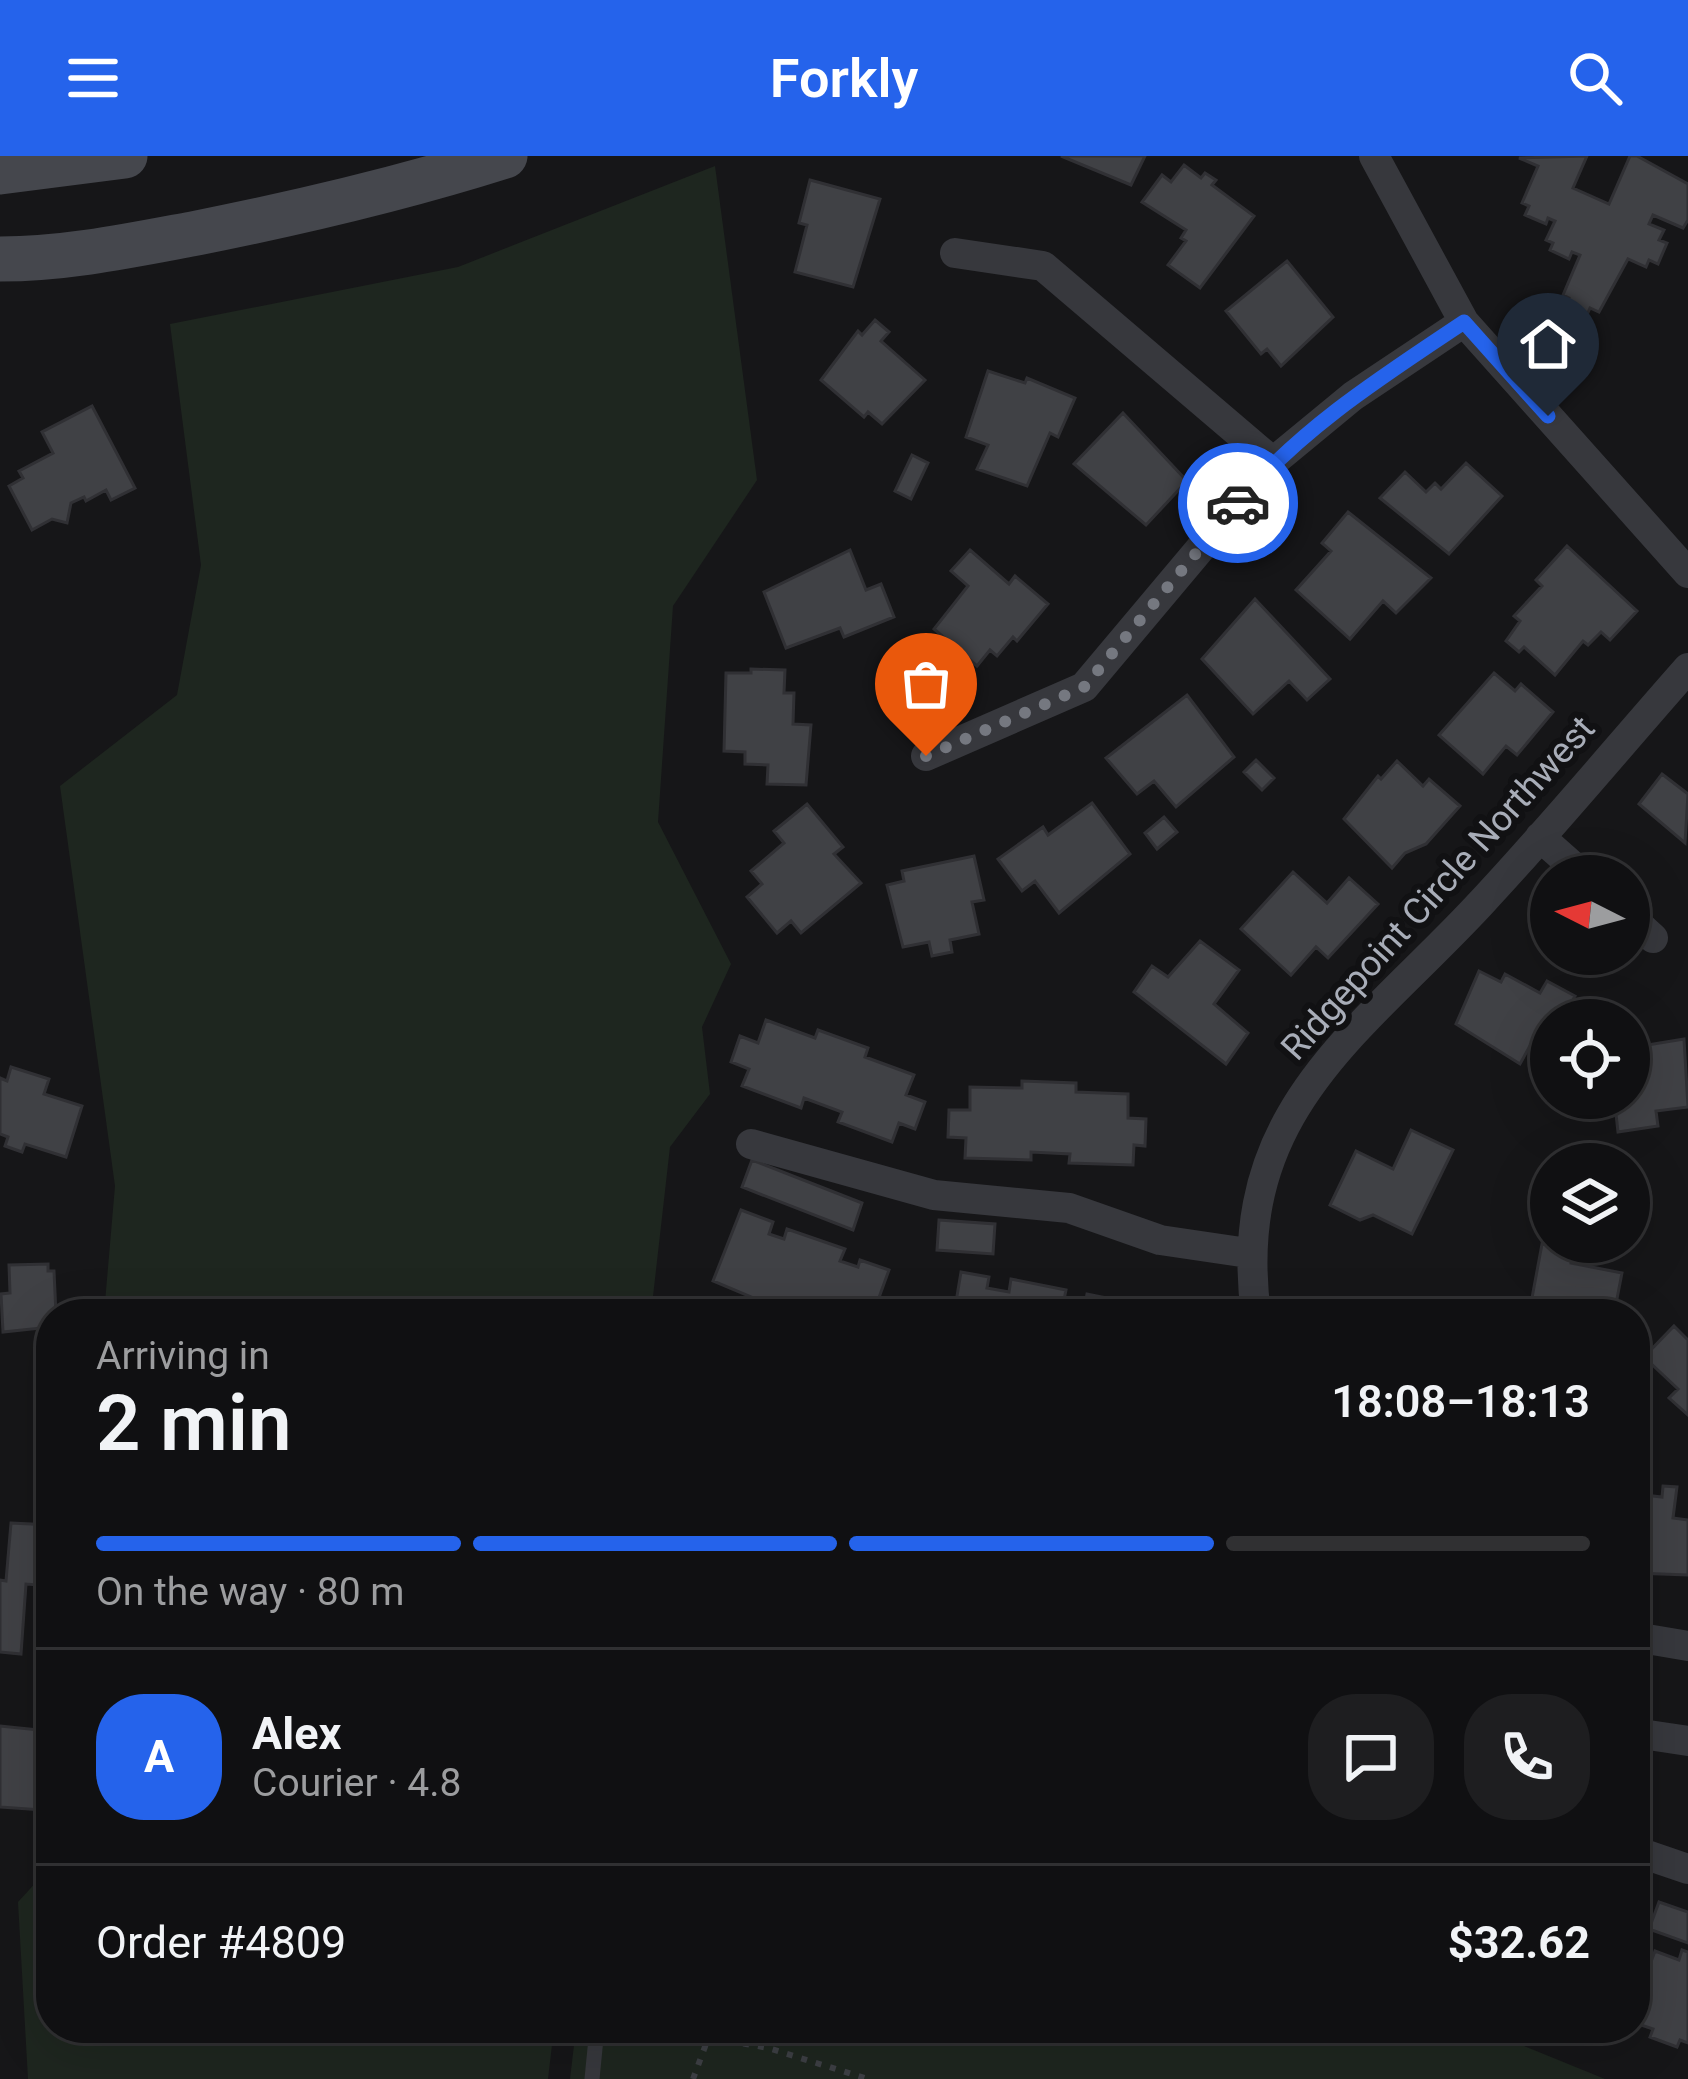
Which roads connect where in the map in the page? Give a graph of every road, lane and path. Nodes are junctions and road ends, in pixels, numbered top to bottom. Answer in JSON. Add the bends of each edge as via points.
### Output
{"nodes":[{"id":1,"x":125,"y":156,"type":"edge"},
{"id":2,"x":505,"y":156,"type":"edge"},
{"id":3,"x":1379,"y":157,"type":"edge"},
{"id":4,"x":0,"y":172,"type":"edge"},
{"id":5,"x":955,"y":253,"type":"dead end"},
{"id":6,"x":0,"y":260,"type":"edge"},
{"id":7,"x":1464,"y":322,"type":"junction"},
{"id":8,"x":1273,"y":462,"type":"junction"},
{"id":9,"x":1688,"y":573,"type":"edge"},
{"id":10,"x":1688,"y":668,"type":"edge"},
{"id":11,"x":926,"y":756,"type":"dead end"},
{"id":12,"x":1540,"y":837,"type":"junction"},
{"id":13,"x":1560,"y":855,"type":"edge"},
{"id":14,"x":1650,"y":935,"type":"edge"},
{"id":15,"x":1653,"y":938,"type":"dead end"},
{"id":16,"x":751,"y":1144,"type":"dead end"},
{"id":17,"x":1248,"y":1253,"type":"junction"},
{"id":18,"x":1254,"y":1299,"type":"edge"},
{"id":19,"x":1650,"y":1640,"type":"edge"},
{"id":20,"x":1688,"y":1646,"type":"edge"},
{"id":21,"x":1650,"y":1735,"type":"edge"},
{"id":22,"x":1688,"y":1741,"type":"edge"},
{"id":23,"x":1650,"y":1856,"type":"edge"},
{"id":24,"x":1688,"y":1869,"type":"edge"},
{"id":25,"x":596,"y":2043,"type":"edge"},
{"id":26,"x":714,"y":2043,"type":"edge"},
{"id":27,"x":737,"y":2043,"type":"edge"},
{"id":28,"x":592,"y":2079,"type":"edge"},
{"id":29,"x":693,"y":2079,"type":"edge"},
{"id":30,"x":868,"y":2079,"type":"edge"}],
"edges":[{"from":1,"to":4,"type":"main road"},
{"from":2,"to":6,"type":"main road","via":[[272,218]]},
{"from":3,"to":7,"type":"street"},
{"from":5,"to":8,"type":"street","via":[[1043,266]]},
{"from":7,"to":8,"type":"street"},
{"from":7,"to":9,"type":"street"},
{"from":8,"to":11,"type":"street","via":[[1084,687]]},
{"from":10,"to":12,"type":"street","name":"Ridgepoint Circle Northwest"},
{"from":12,"to":13,"type":"street"},
{"from":12,"to":17,"type":"street","name":"Ridgepoint Circle Northwest","via":[[1342,1040],[1298,1102],[1271,1163]]},
{"from":14,"to":15,"type":"street"},
{"from":16,"to":17,"type":"street","via":[[934,1195],[1069,1208],[1160,1240]]},
{"from":17,"to":18,"type":"street","name":"Ridgepoint Circle Northwest"},
{"from":19,"to":20,"type":"street"},
{"from":21,"to":22,"type":"street"},
{"from":23,"to":24,"type":"street"},
{"from":25,"to":28,"type":"lane"},
{"from":26,"to":29,"type":"path","via":[[706,2044]]},
{"from":27,"to":30,"type":"path"}]}
